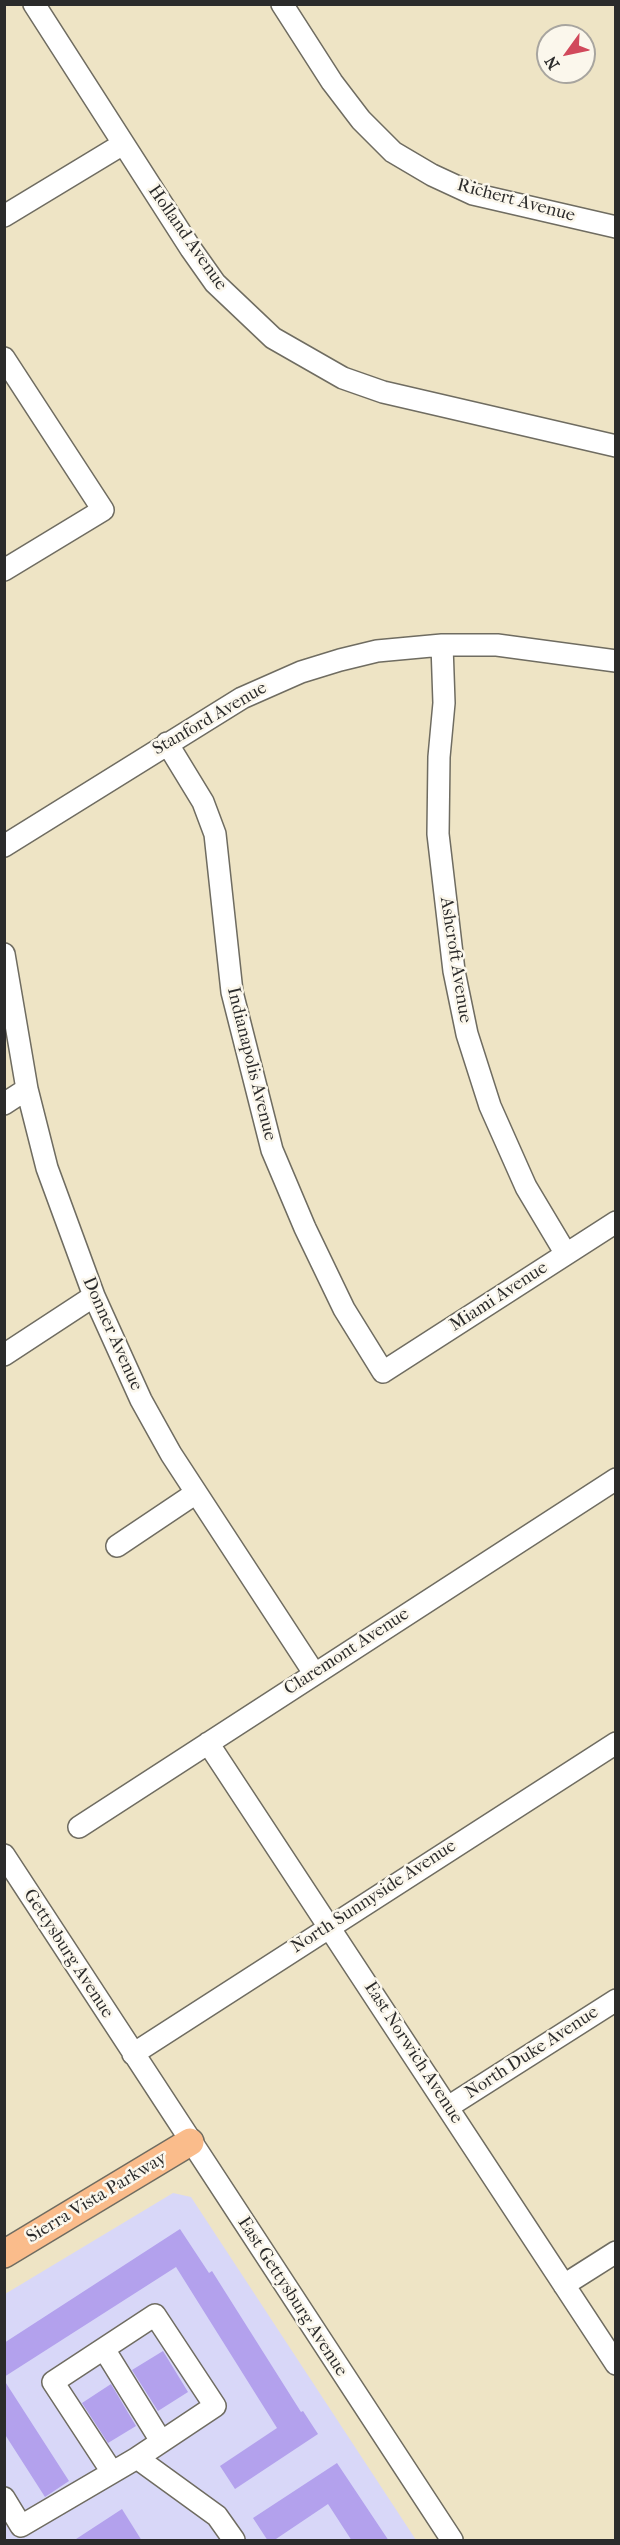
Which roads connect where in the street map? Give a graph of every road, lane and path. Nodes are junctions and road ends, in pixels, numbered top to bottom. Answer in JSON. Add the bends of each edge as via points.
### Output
{"nodes":[{"id":1,"x":34,"y":4,"type":"edge"},
{"id":2,"x":282,"y":4,"type":"edge"},
{"id":3,"x":123,"y":144,"type":"junction"},
{"id":4,"x":4,"y":216,"type":"edge"},
{"id":5,"x":615,"y":227,"type":"edge"},
{"id":6,"x":4,"y":358,"type":"edge"},
{"id":7,"x":615,"y":446,"type":"edge"},
{"id":8,"x":4,"y":570,"type":"edge"},
{"id":9,"x":442,"y":645,"type":"junction"},
{"id":10,"x":615,"y":661,"type":"edge"},
{"id":11,"x":167,"y":743,"type":"junction"},
{"id":12,"x":4,"y":846,"type":"edge"},
{"id":13,"x":4,"y":954,"type":"edge"},
{"id":14,"x":27,"y":1089,"type":"junction"},
{"id":15,"x":4,"y":1104,"type":"edge"},
{"id":16,"x":615,"y":1222,"type":"edge"},
{"id":17,"x":566,"y":1254,"type":"junction"},
{"id":18,"x":94,"y":1296,"type":"junction"},
{"id":19,"x":4,"y":1355,"type":"edge"},
{"id":20,"x":383,"y":1372,"type":"joint"},
{"id":21,"x":615,"y":1479,"type":"edge"},
{"id":22,"x":196,"y":1493,"type":"junction"},
{"id":23,"x":117,"y":1546,"type":"dead end"},
{"id":24,"x":314,"y":1673,"type":"junction"},
{"id":25,"x":208,"y":1743,"type":"junction"},
{"id":26,"x":615,"y":1743,"type":"edge"},
{"id":27,"x":79,"y":1827,"type":"dead end"},
{"id":28,"x":4,"y":1855,"type":"edge"},
{"id":29,"x":11,"y":1881,"type":"edge"},
{"id":30,"x":329,"y":1925,"type":"junction"},
{"id":31,"x":615,"y":2000,"type":"edge"},
{"id":32,"x":133,"y":2054,"type":"junction"},
{"id":33,"x":448,"y":2107,"type":"junction"},
{"id":34,"x":190,"y":2142,"type":"junction"},
{"id":35,"x":615,"y":2252,"type":"edge"},
{"id":36,"x":4,"y":2253,"type":"edge"},
{"id":37,"x":564,"y":2284,"type":"junction"},
{"id":38,"x":104,"y":2349,"type":"junction"},
{"id":39,"x":615,"y":2364,"type":"edge"},
{"id":40,"x":161,"y":2441,"type":"junction"},
{"id":41,"x":137,"y":2458,"type":"junction"},
{"id":42,"x":112,"y":2472,"type":"junction"},
{"id":43,"x":4,"y":2498,"type":"edge"},
{"id":44,"x":234,"y":2541,"type":"edge"},
{"id":45,"x":452,"y":2541,"type":"edge"}],
"edges":[{"from":1,"to":3,"type":"street","name":"Holland Avenue"},
{"from":2,"to":5,"type":"street","name":"Richert Avenue","via":[[332,82],[361,120],[393,152],[432,176],[473,194]]},
{"from":3,"to":4,"type":"street"},
{"from":3,"to":7,"type":"street","name":"Holland Avenue","via":[[215,283],[273,338],[307,359],[343,378],[383,392]]},
{"from":6,"to":8,"type":"street","via":[[103,510]]},
{"from":9,"to":10,"type":"street","name":"Stanford Avenue","via":[[497,645]]},
{"from":9,"to":11,"type":"street","name":"Stanford Avenue","via":[[377,651],[301,672],[242,698]]},
{"from":9,"to":17,"type":"street","name":"Ashcroft Avenue","via":[[444,703],[438,834],[447,919],[465,1024],[490,1106],[526,1187]]},
{"from":11,"to":12,"type":"street","name":"Stanford Avenue"},
{"from":11,"to":20,"type":"street","name":"Indianapolis Avenue","via":[[203,802],[215,834],[232,992],[272,1150],[304,1228],[344,1309]]},
{"from":13,"to":14,"type":"street","name":"Donner Avenue"},
{"from":14,"to":15,"type":"street"},
{"from":14,"to":18,"type":"street","name":"Donner Avenue","via":[[47,1168]]},
{"from":16,"to":17,"type":"street","name":"Miami Avenue"},
{"from":17,"to":20,"type":"street","name":"Miami Avenue"},
{"from":18,"to":19,"type":"street"},
{"from":18,"to":22,"type":"street","name":"Donner Avenue","via":[[141,1400]]},
{"from":21,"to":24,"type":"street","name":"Claremont Avenue"},
{"from":22,"to":23,"type":"street"},
{"from":22,"to":24,"type":"street","name":"Donner Avenue"},
{"from":24,"to":25,"type":"street","name":"Claremont Avenue"},
{"from":25,"to":27,"type":"street","name":"Claremont Avenue"},
{"from":25,"to":30,"type":"street","name":"East Norwich Avenue"},
{"from":26,"to":30,"type":"street","name":"North Sunnyside Avenue"},
{"from":28,"to":29,"type":"street","name":"Gettysburg Avenue"},
{"from":29,"to":32,"type":"street","name":"Gettysburg Avenue"},
{"from":30,"to":32,"type":"street","name":"North Sunnyside Avenue"},
{"from":30,"to":33,"type":"street","name":"East Norwich Avenue"},
{"from":31,"to":33,"type":"street","name":"North Duke Avenue"},
{"from":32,"to":34,"type":"street","name":"East Gettysburg Avenue"},
{"from":33,"to":37,"type":"street","name":"East Norwich Avenue"},
{"from":34,"to":36,"type":"main road","name":"Sierra Vista Parkway"},
{"from":34,"to":45,"type":"street","name":"East Gettysburg Avenue"},
{"from":35,"to":37,"type":"street"},
{"from":37,"to":39,"type":"street","name":"East Norwich Avenue"},
{"from":38,"to":40,"type":"street"},
{"from":38,"to":40,"type":"street","via":[[155,2315],[215,2406]]},
{"from":38,"to":42,"type":"street","via":[[53,2382]]},
{"from":40,"to":41,"type":"street"},
{"from":41,"to":42,"type":"street"},
{"from":41,"to":44,"type":"street","via":[[217,2516]]},
{"from":42,"to":43,"type":"street","via":[[21,2526]]}]}
